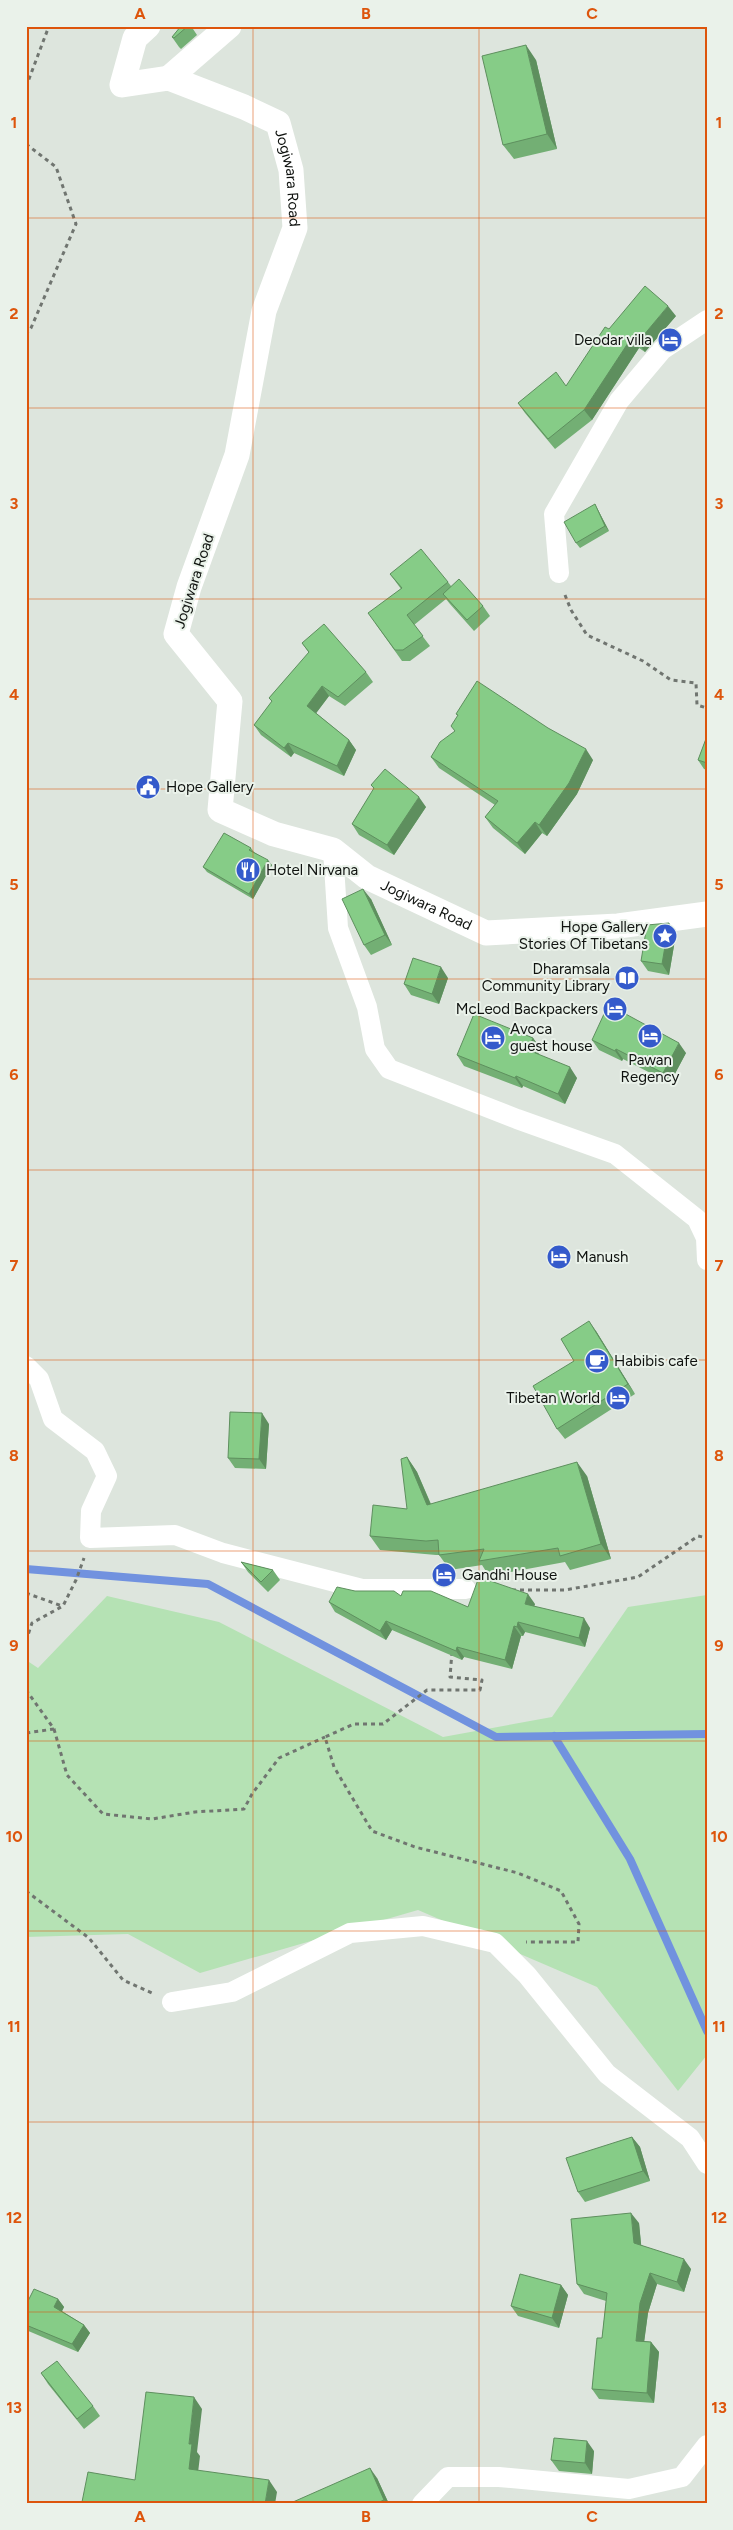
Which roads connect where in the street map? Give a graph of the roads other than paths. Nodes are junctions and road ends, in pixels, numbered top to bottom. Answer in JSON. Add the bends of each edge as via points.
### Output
{"nodes":[{"id":1,"x":148,"y":26,"type":"edge"},
{"id":2,"x":229,"y":26,"type":"edge"},
{"id":3,"x":169,"y":78,"type":"junction"},
{"id":4,"x":707,"y":320,"type":"edge"},
{"id":5,"x":559,"y":573,"type":"road end"},
{"id":6,"x":333,"y":850,"type":"junction"},
{"id":7,"x":707,"y":914,"type":"edge"},
{"id":8,"x":707,"y":1260,"type":"edge"},
{"id":9,"x":30,"y":1378,"type":"edge"},
{"id":10,"x":466,"y":1589,"type":"dead end"},
{"id":11,"x":172,"y":2002,"type":"road end"},
{"id":12,"x":707,"y":2164,"type":"edge"},
{"id":13,"x":707,"y":2445,"type":"edge"},
{"id":14,"x":422,"y":2504,"type":"edge"}],
"edges":[{"from":1,"to":3,"type":"street","name":"Jogiwara Road","via":[[134,38],[122,85]]},
{"from":2,"to":3,"type":"street"},
{"from":3,"to":6,"type":"street","name":"Jogiwara Road","via":[[278,123],[291,170],[295,228],[264,311],[237,455],[189,587],[176,634],[230,701],[220,810],[274,834]]},
{"from":4,"to":5,"type":"street","via":[[662,350],[619,402],[554,514]]},
{"from":6,"to":7,"type":"street","name":"Jogiwara Road","via":[[368,877],[486,933],[618,926]]},
{"from":6,"to":8,"type":"street","via":[[338,928],[367,1007],[375,1049],[389,1069],[615,1154],[697,1218],[706,1238]]},
{"from":9,"to":10,"type":"street","via":[[53,1420],[95,1451],[108,1476],[91,1511],[90,1538],[175,1535],[222,1553],[362,1589]]},
{"from":11,"to":12,"type":"street","via":[[232,1992],[350,1933],[423,1926],[495,1944],[527,1975],[607,2074],[690,2138]]},
{"from":13,"to":14,"type":"street","via":[[682,2477],[629,2489],[499,2477],[448,2477]]}]}
